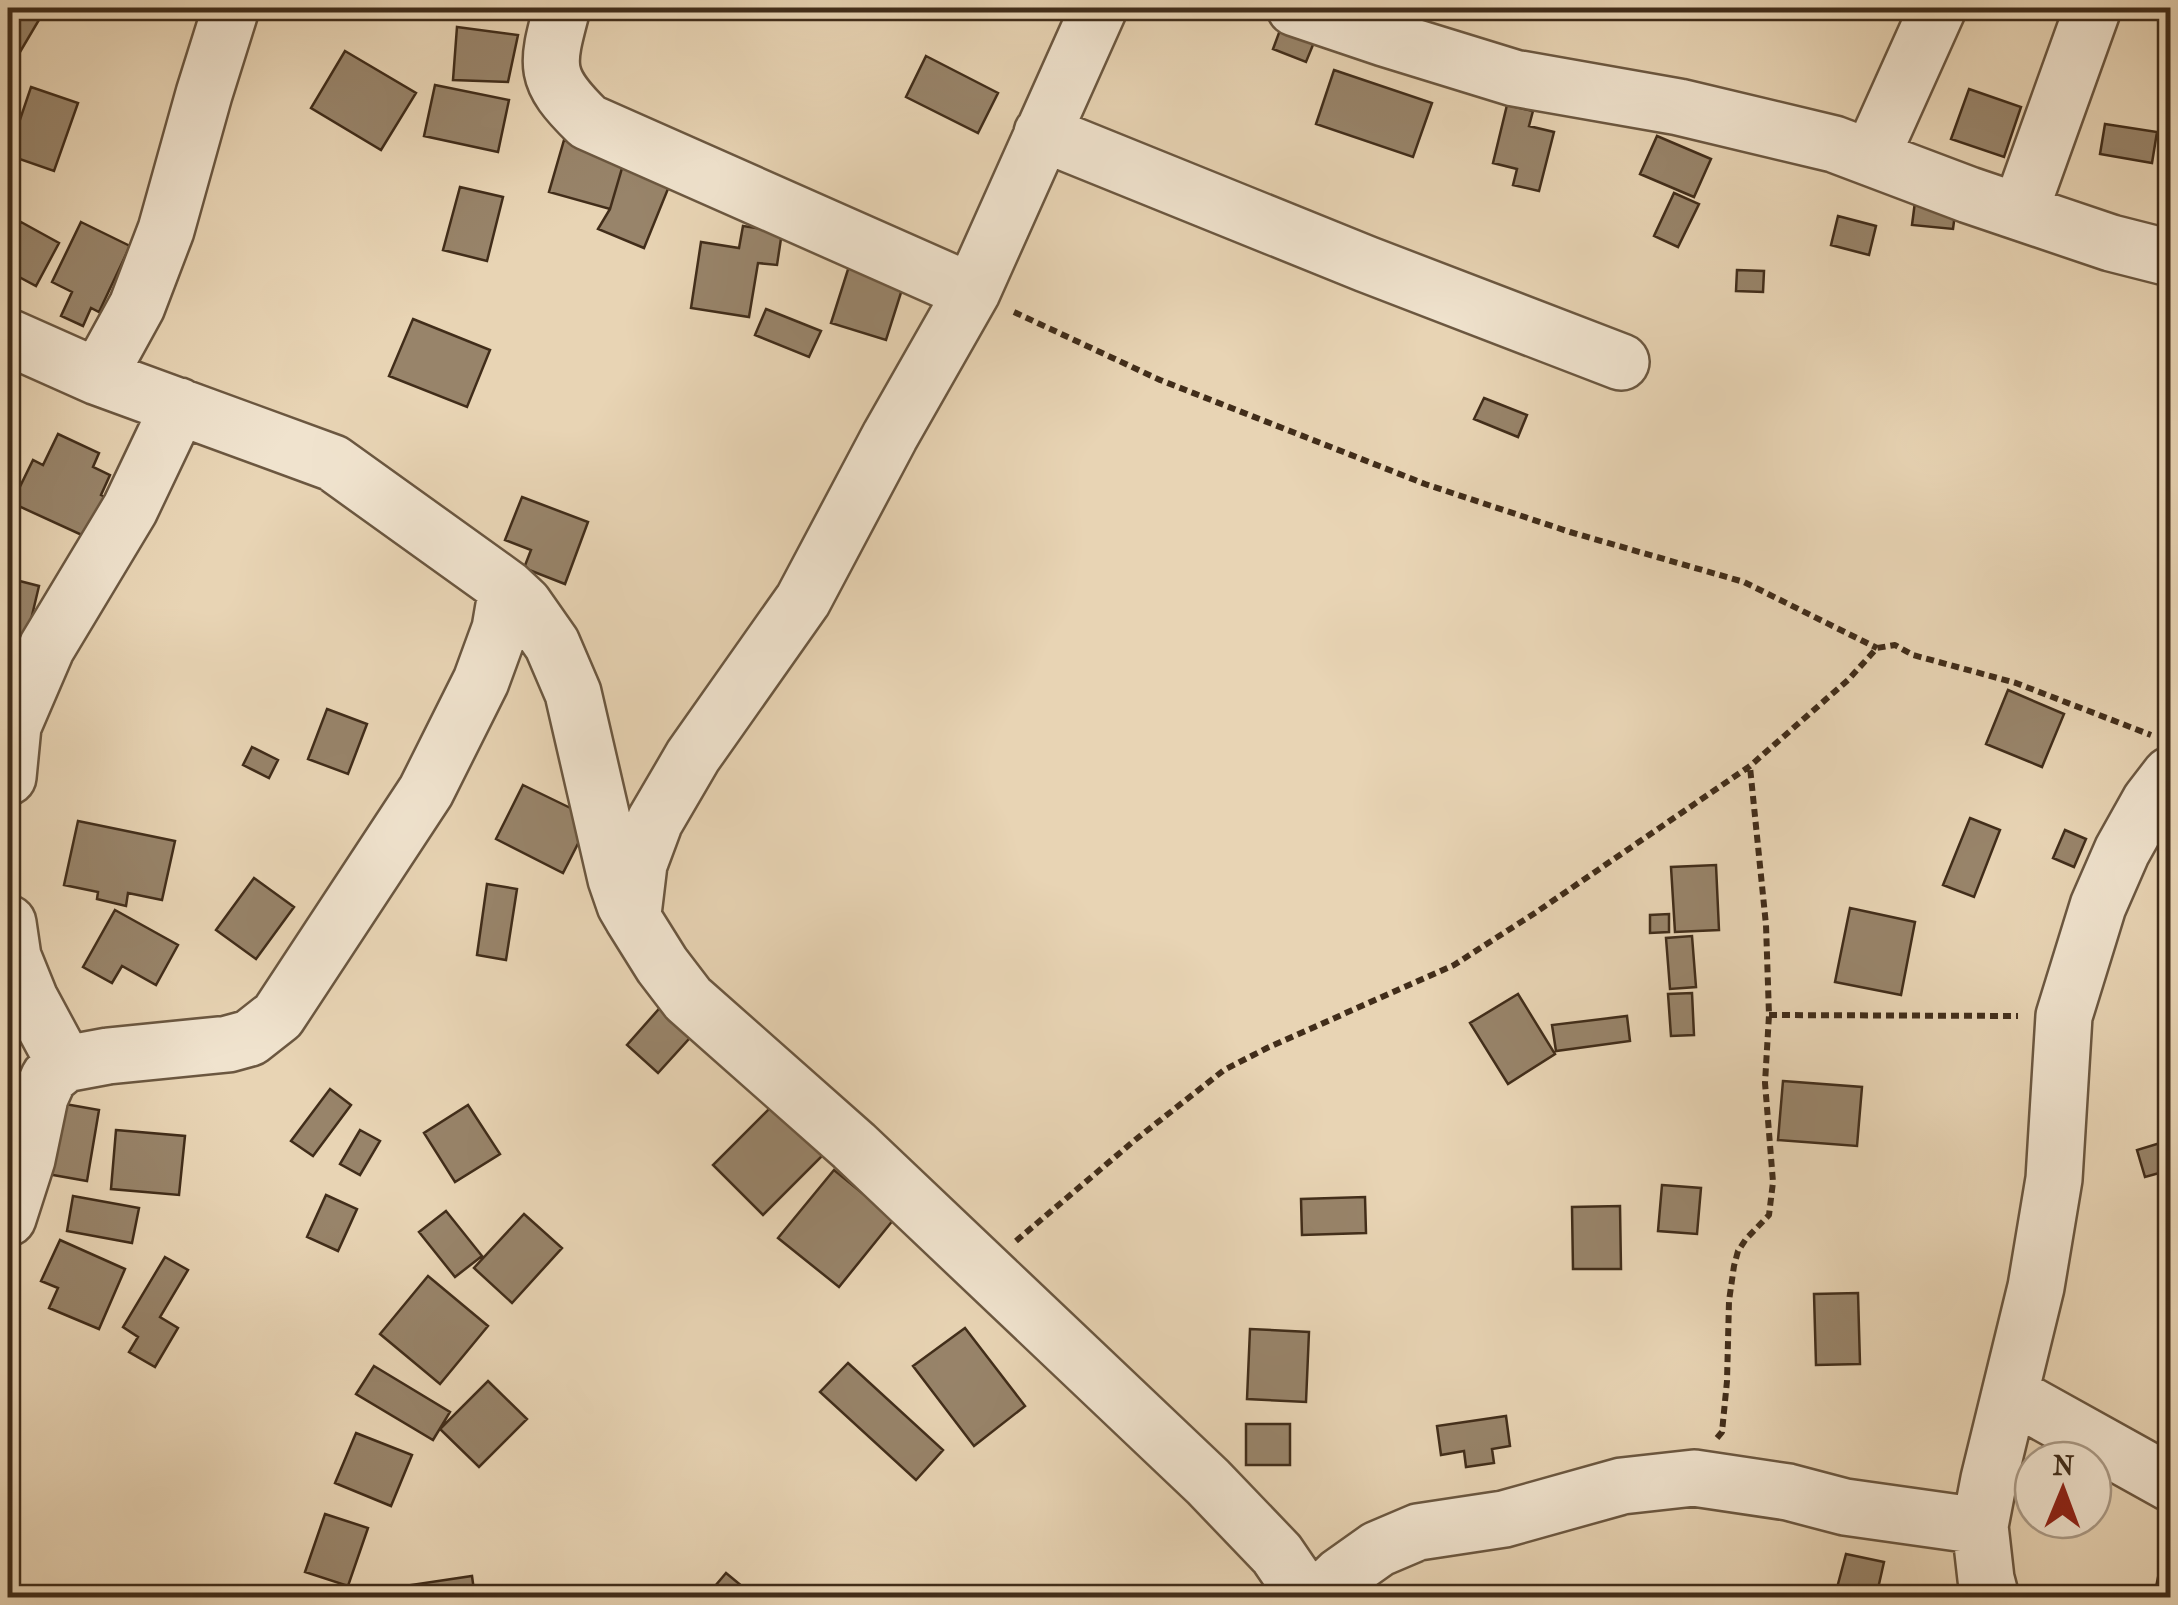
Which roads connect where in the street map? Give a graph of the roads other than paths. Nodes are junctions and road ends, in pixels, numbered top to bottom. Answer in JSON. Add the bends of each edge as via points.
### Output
{"nodes":[{"id":1,"x":231,"y":8,"type":"edge"},
{"id":2,"x":562,"y":8,"type":"edge"},
{"id":3,"x":1098,"y":8,"type":"edge"},
{"id":4,"x":1295,"y":8,"type":"edge"},
{"id":5,"x":1938,"y":8,"type":"edge"},
{"id":6,"x":2093,"y":8,"type":"edge"},
{"id":7,"x":1042,"y":134,"type":"junction"},
{"id":8,"x":1871,"y":157,"type":"junction"},
{"id":9,"x":2020,"y":211,"type":"junction"},
{"id":10,"x":2170,"y":258,"type":"edge"},
{"id":11,"x":972,"y":292,"type":"junction"},
{"id":12,"x":8,"y":337,"type":"edge"},
{"id":13,"x":1621,"y":362,"type":"dead end"},
{"id":14,"x":98,"y":377,"type":"junction"},
{"id":15,"x":179,"y":406,"type":"junction"},
{"id":16,"x":507,"y":588,"type":"junction"},
{"id":17,"x":2162,"y":755,"type":"edge"},
{"id":18,"x":8,"y":777,"type":"edge"},
{"id":19,"x":632,"y":917,"type":"junction"},
{"id":20,"x":8,"y":923,"type":"edge"},
{"id":21,"x":64,"y":1064,"type":"junction"},
{"id":22,"x":8,"y":1218,"type":"edge"},
{"id":23,"x":2010,"y":1394,"type":"junction"},
{"id":24,"x":2170,"y":1483,"type":"edge"},
{"id":25,"x":1980,"y":1526,"type":"junction"},
{"id":26,"x":1307,"y":1598,"type":"edge"},
{"id":27,"x":1317,"y":1598,"type":"edge"},
{"id":28,"x":1992,"y":1598,"type":"edge"}],
"edges":[{"from":1,"to":14,"type":"street","via":[[166,230],[137,306]]},
{"from":2,"to":11,"type":"street","via":[[553,77],[562,97],[588,122]]},
{"from":3,"to":7,"type":"street"},
{"from":4,"to":8,"type":"street","via":[[1514,78],[1776,128]]},
{"from":5,"to":8,"type":"street"},
{"from":6,"to":9,"type":"street"},
{"from":7,"to":11,"type":"street"},
{"from":7,"to":13,"type":"street"},
{"from":8,"to":9,"type":"street"},
{"from":9,"to":10,"type":"street"},
{"from":11,"to":19,"type":"street","via":[[802,600],[655,820],[639,864]]},
{"from":12,"to":14,"type":"street"},
{"from":14,"to":15,"type":"street"},
{"from":15,"to":16,"type":"street","via":[[333,463]]},
{"from":15,"to":18,"type":"street","via":[[130,509],[46,648],[13,726]]},
{"from":16,"to":19,"type":"street","via":[[552,644],[573,692],[616,879]]},
{"from":16,"to":21,"type":"street","via":[[482,681],[426,791],[278,1016],[250,1038],[228,1044]]},
{"from":17,"to":23,"type":"street","via":[[2150,801],[2098,906],[2064,1016],[2054,1179]]},
{"from":19,"to":26,"type":"street","via":[[688,1000],[854,1146],[1208,1482],[1277,1554]]},
{"from":20,"to":21,"type":"street","via":[[13,957]]},
{"from":21,"to":22,"type":"street","via":[[40,1097]]},
{"from":23,"to":24,"type":"street"},
{"from":23,"to":25,"type":"street"},
{"from":25,"to":27,"type":"street","via":[[1694,1478],[1622,1486],[1504,1519],[1418,1532],[1378,1548]]},
{"from":25,"to":28,"type":"street"}]}
